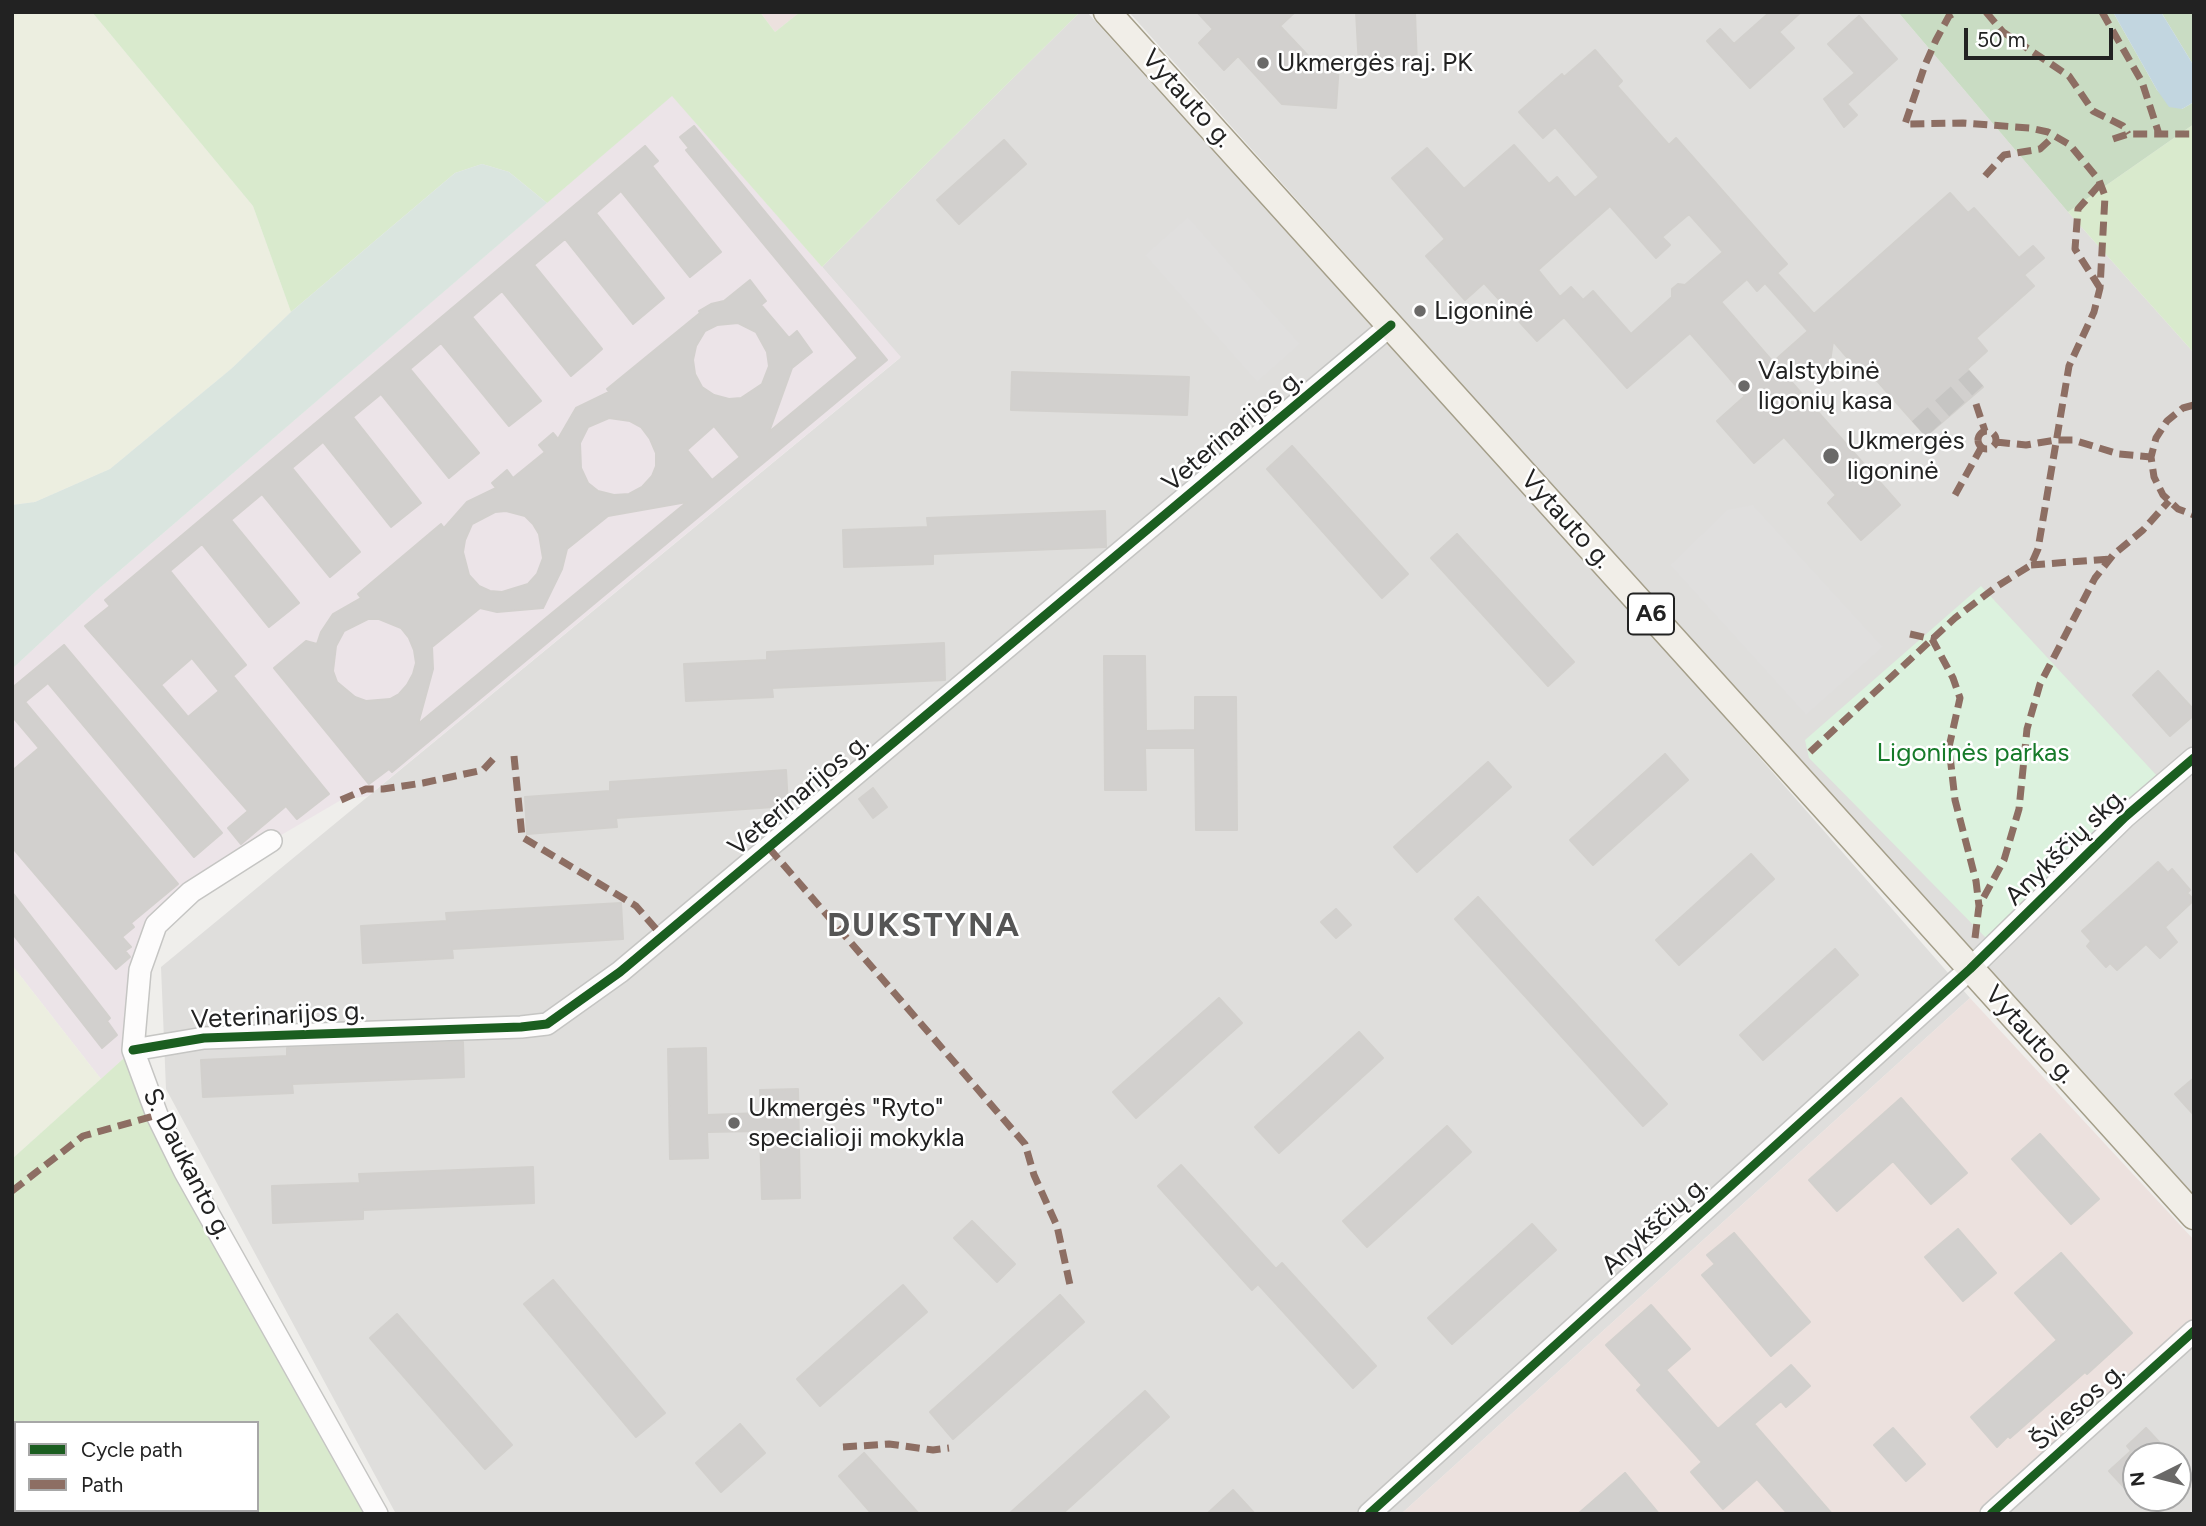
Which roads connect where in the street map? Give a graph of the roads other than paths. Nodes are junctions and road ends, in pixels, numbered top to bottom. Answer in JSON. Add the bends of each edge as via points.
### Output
{"nodes":[{"id":1,"x":1107,"y":12,"type":"edge"},
{"id":2,"x":1391,"y":325,"type":"junction"},
{"id":3,"x":2194,"y":758,"type":"edge"},
{"id":4,"x":271,"y":841,"type":"dead end"},
{"id":5,"x":1970,"y":968,"type":"junction"},
{"id":6,"x":133,"y":1050,"type":"junction"},
{"id":7,"x":2194,"y":1216,"type":"edge"},
{"id":8,"x":2194,"y":1331,"type":"edge"},
{"id":9,"x":377,"y":1514,"type":"edge"},
{"id":10,"x":1368,"y":1514,"type":"edge"},
{"id":11,"x":1991,"y":1514,"type":"edge"}],
"edges":[{"from":1,"to":2,"type":"main road","name":"Vytauto g.","number":"A6"},
{"from":2,"to":5,"type":"main road","name":"Vytauto g.","number":"A6"},
{"from":2,"to":6,"type":"street","name":"Veterinarijos g.","via":[[620,972],[547,1024],[204,1038]]},
{"from":3,"to":5,"type":"street","name":"Anykščių skg.","via":[[2125,817]]},
{"from":4,"to":6,"type":"street","name":"S. Daukanto g.","via":[[191,891],[156,925],[140,970]]},
{"from":5,"to":7,"type":"main road","name":"Vytauto g.","number":"A6"},
{"from":5,"to":10,"type":"street","name":"Anykščių g."},
{"from":6,"to":9,"type":"street","name":"S. Daukanto g.","via":[[157,1115],[186,1172]]},
{"from":8,"to":11,"type":"street","name":"Šviesos g."}]}
